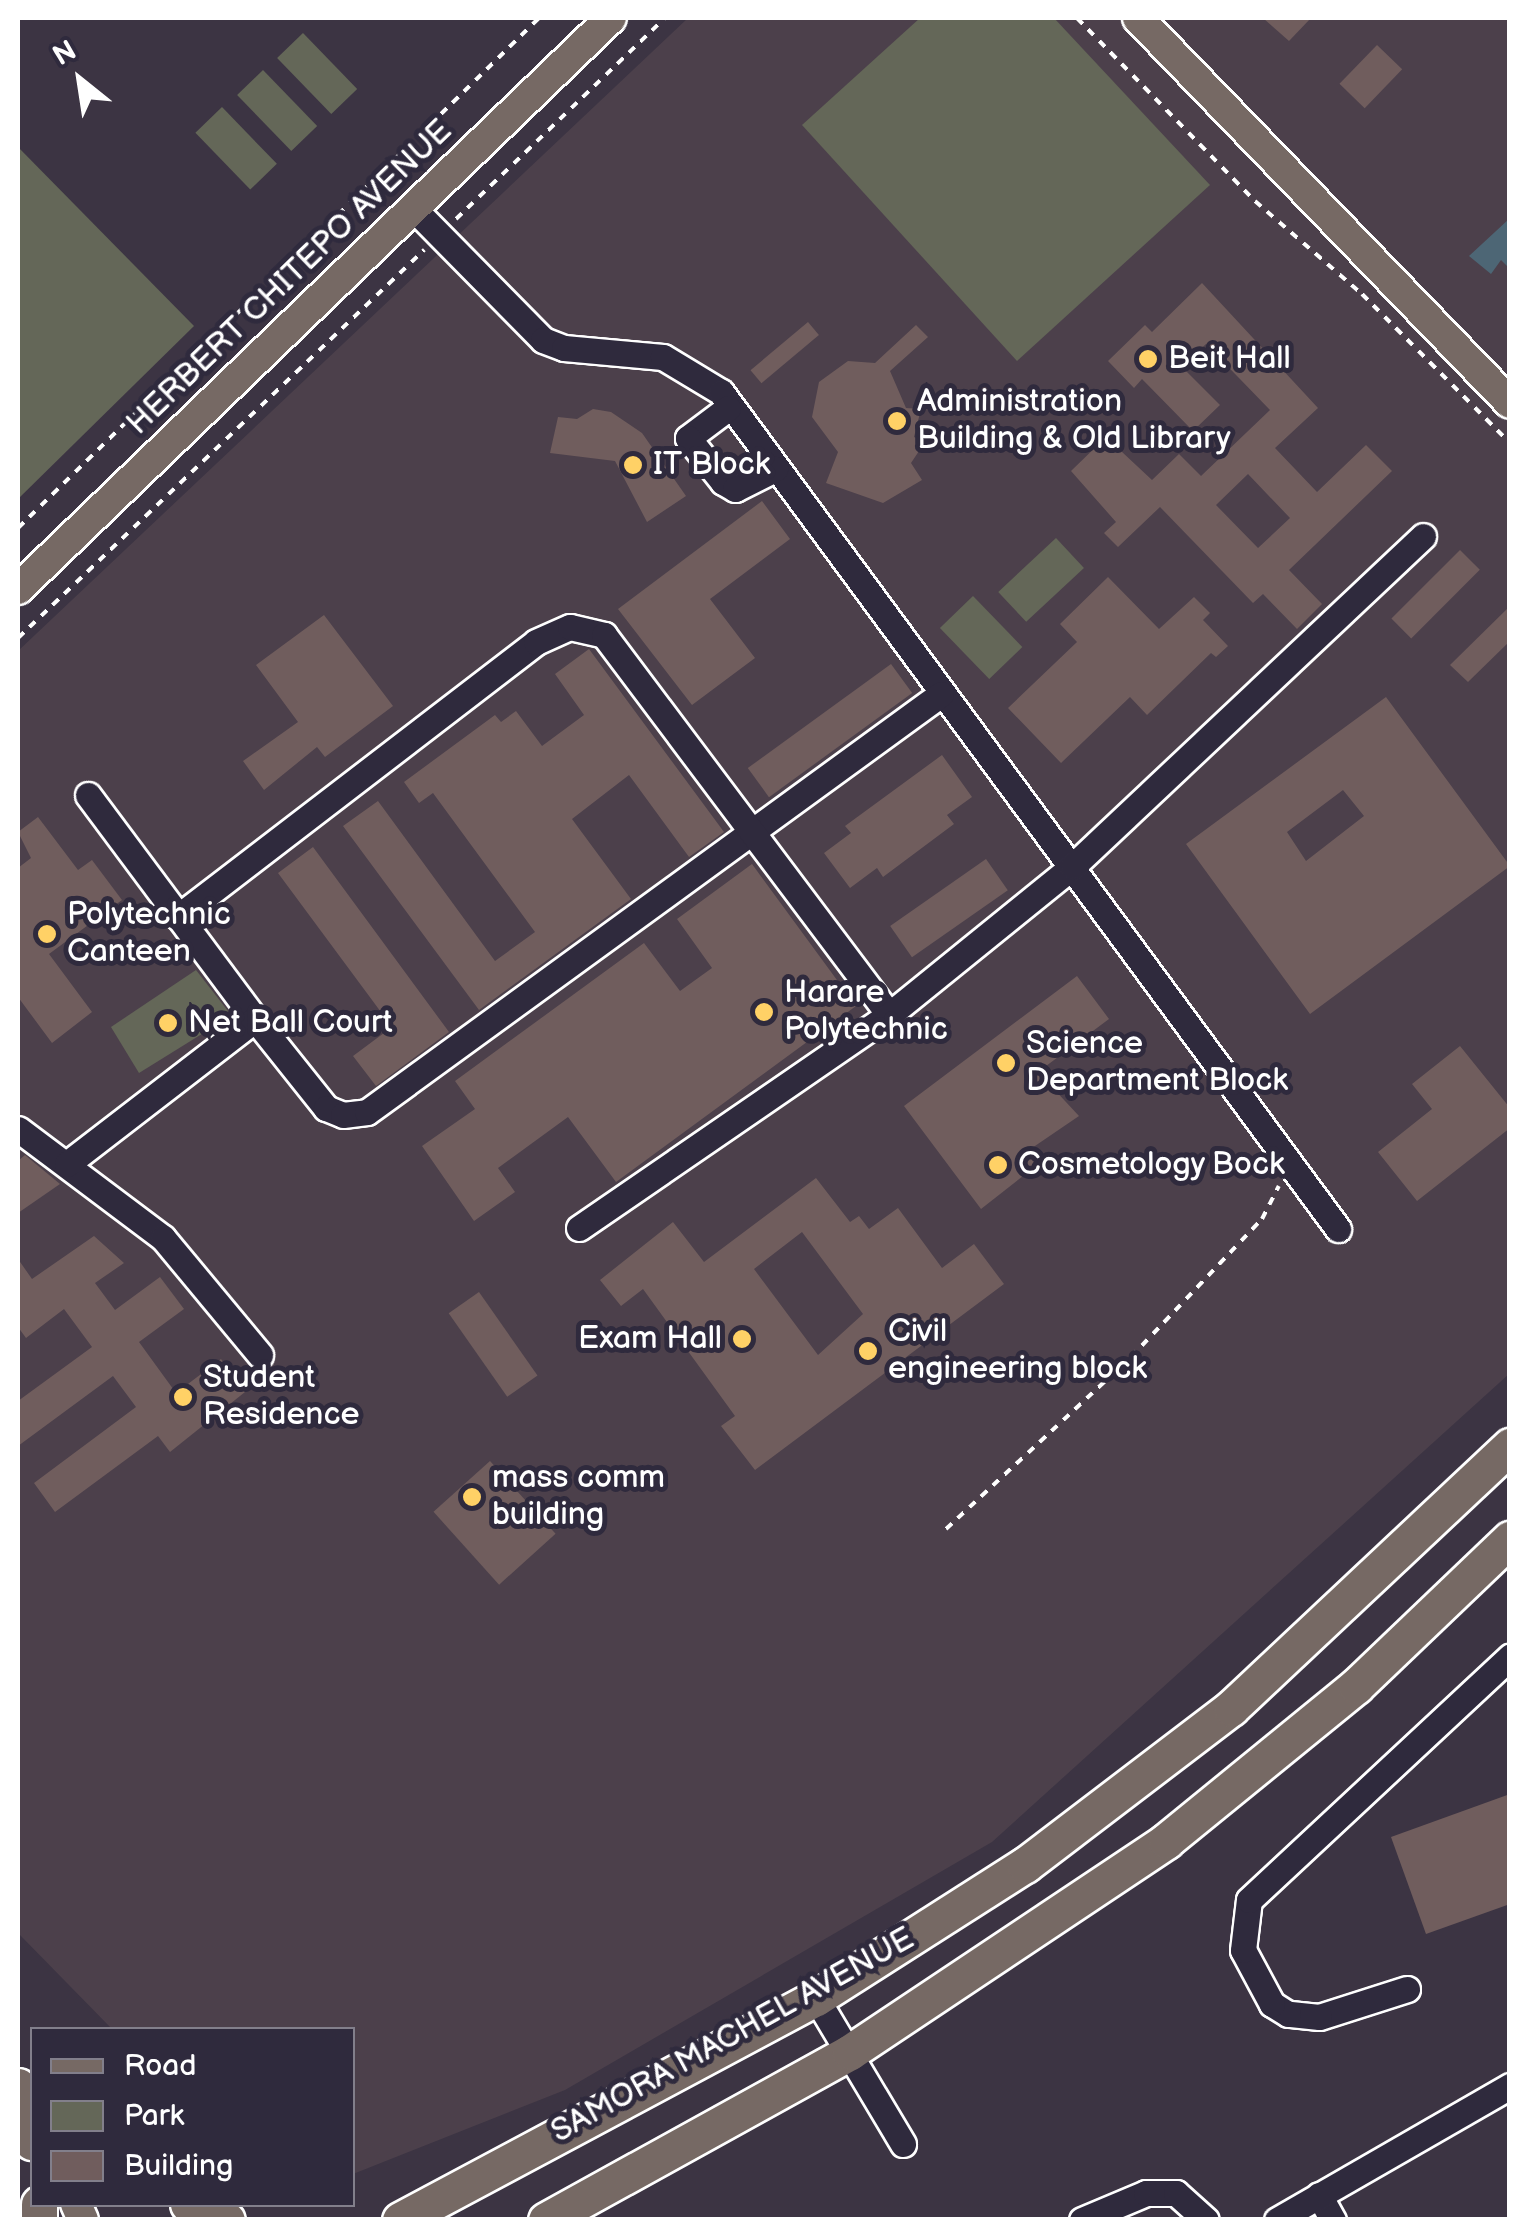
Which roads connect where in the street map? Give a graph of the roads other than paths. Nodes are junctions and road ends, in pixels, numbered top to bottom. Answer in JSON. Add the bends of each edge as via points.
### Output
{"nodes":[{"id":1,"x":611,"y":18,"type":"edge"},
{"id":2,"x":1138,"y":18,"type":"edge"},
{"id":3,"x":413,"y":208,"type":"junction"},
{"id":4,"x":1510,"y":403,"type":"edge"},
{"id":5,"x":728,"y":408,"type":"junction"},
{"id":6,"x":775,"y":468,"type":"junction"},
{"id":7,"x":1423,"y":536,"type":"dead end"},
{"id":8,"x":18,"y":589,"type":"edge"},
{"id":9,"x":941,"y":694,"type":"junction"},
{"id":10,"x":88,"y":794,"type":"dead end"},
{"id":11,"x":752,"y":827,"type":"junction"},
{"id":12,"x":1073,"y":866,"type":"junction"},
{"id":13,"x":178,"y":917,"type":"junction"},
{"id":14,"x":890,"y":1015,"type":"junction"},
{"id":15,"x":254,"y":1019,"type":"junction"},
{"id":16,"x":18,"y":1130,"type":"edge"},
{"id":17,"x":67,"y":1164,"type":"junction"},
{"id":18,"x":579,"y":1228,"type":"dead end"},
{"id":19,"x":1338,"y":1230,"type":"dead end"},
{"id":20,"x":260,"y":1355,"type":"dead end"},
{"id":21,"x":1510,"y":1446,"type":"edge"},
{"id":22,"x":1510,"y":1539,"type":"edge"},
{"id":23,"x":1510,"y":1657,"type":"edge"},
{"id":24,"x":1407,"y":1989,"type":"dead end"},
{"id":25,"x":816,"y":1998,"type":"junction"},
{"id":26,"x":850,"y":2052,"type":"junction"},
{"id":27,"x":18,"y":2086,"type":"edge"},
{"id":28,"x":1510,"y":2086,"type":"edge"},
{"id":29,"x":30,"y":2112,"type":"edge"},
{"id":30,"x":30,"y":2134,"type":"edge"},
{"id":31,"x":904,"y":2144,"type":"dead end"},
{"id":32,"x":1319,"y":2195,"type":"junction"},
{"id":33,"x":195,"y":2207,"type":"edge"},
{"id":34,"x":226,"y":2220,"type":"edge"},
{"id":35,"x":400,"y":2220,"type":"edge"},
{"id":36,"x":546,"y":2220,"type":"edge"},
{"id":37,"x":1082,"y":2220,"type":"edge"},
{"id":38,"x":1206,"y":2220,"type":"edge"},
{"id":39,"x":1277,"y":2220,"type":"edge"},
{"id":40,"x":1333,"y":2220,"type":"edge"}],
"edges":[{"from":1,"to":3,"type":"main road","name":"HERBERT CHITEPO AVENUE"},
{"from":2,"to":4,"type":"main road"},
{"from":3,"to":5,"type":"street","via":[[542,340],[662,357],[721,392]]},
{"from":3,"to":8,"type":"main road","name":"HERBERT CHITEPO AVENUE"},
{"from":5,"to":6,"type":"street"},
{"from":5,"to":6,"type":"street","via":[[688,438],[735,490]]},
{"from":6,"to":9,"type":"street"},
{"from":7,"to":12,"type":"street"},
{"from":9,"to":11,"type":"street"},
{"from":9,"to":12,"type":"street"},
{"from":10,"to":13,"type":"street"},
{"from":11,"to":13,"type":"street","via":[[604,635],[570,627],[536,642]]},
{"from":11,"to":14,"type":"street"},
{"from":11,"to":15,"type":"street","via":[[366,1112],[343,1116],[326,1108]]},
{"from":12,"to":14,"type":"street"},
{"from":12,"to":19,"type":"street"},
{"from":13,"to":15,"type":"street"},
{"from":14,"to":18,"type":"street"},
{"from":15,"to":17,"type":"street"},
{"from":16,"to":17,"type":"street"},
{"from":17,"to":20,"type":"street","via":[[163,1238]]},
{"from":21,"to":25,"type":"highway","name":"SAMORA MACHEL AVENUE","via":[[1230,1708],[1025,1865]]},
{"from":22,"to":26,"type":"highway","name":"SAMORA MACHEL AVENUE","via":[[1258,1772],[1053,1920]]},
{"from":23,"to":24,"type":"street","via":[[1249,1900],[1242,1950],[1265,1994],[1288,2014],[1319,2017]]},
{"from":25,"to":26,"type":"street"},
{"from":25,"to":35,"type":"highway","name":"SAMORA MACHEL AVENUE"},
{"from":26,"to":31,"type":"street"},
{"from":26,"to":36,"type":"highway","name":"SAMORA MACHEL AVENUE"},
{"from":27,"to":29,"type":"main road"},
{"from":27,"to":30,"type":"highway"},
{"from":28,"to":32,"type":"street"},
{"from":32,"to":39,"type":"street"},
{"from":32,"to":40,"type":"street"},
{"from":33,"to":34,"type":"highway"},
{"from":37,"to":38,"type":"street","via":[[1146,2192],[1176,2193]]}]}
